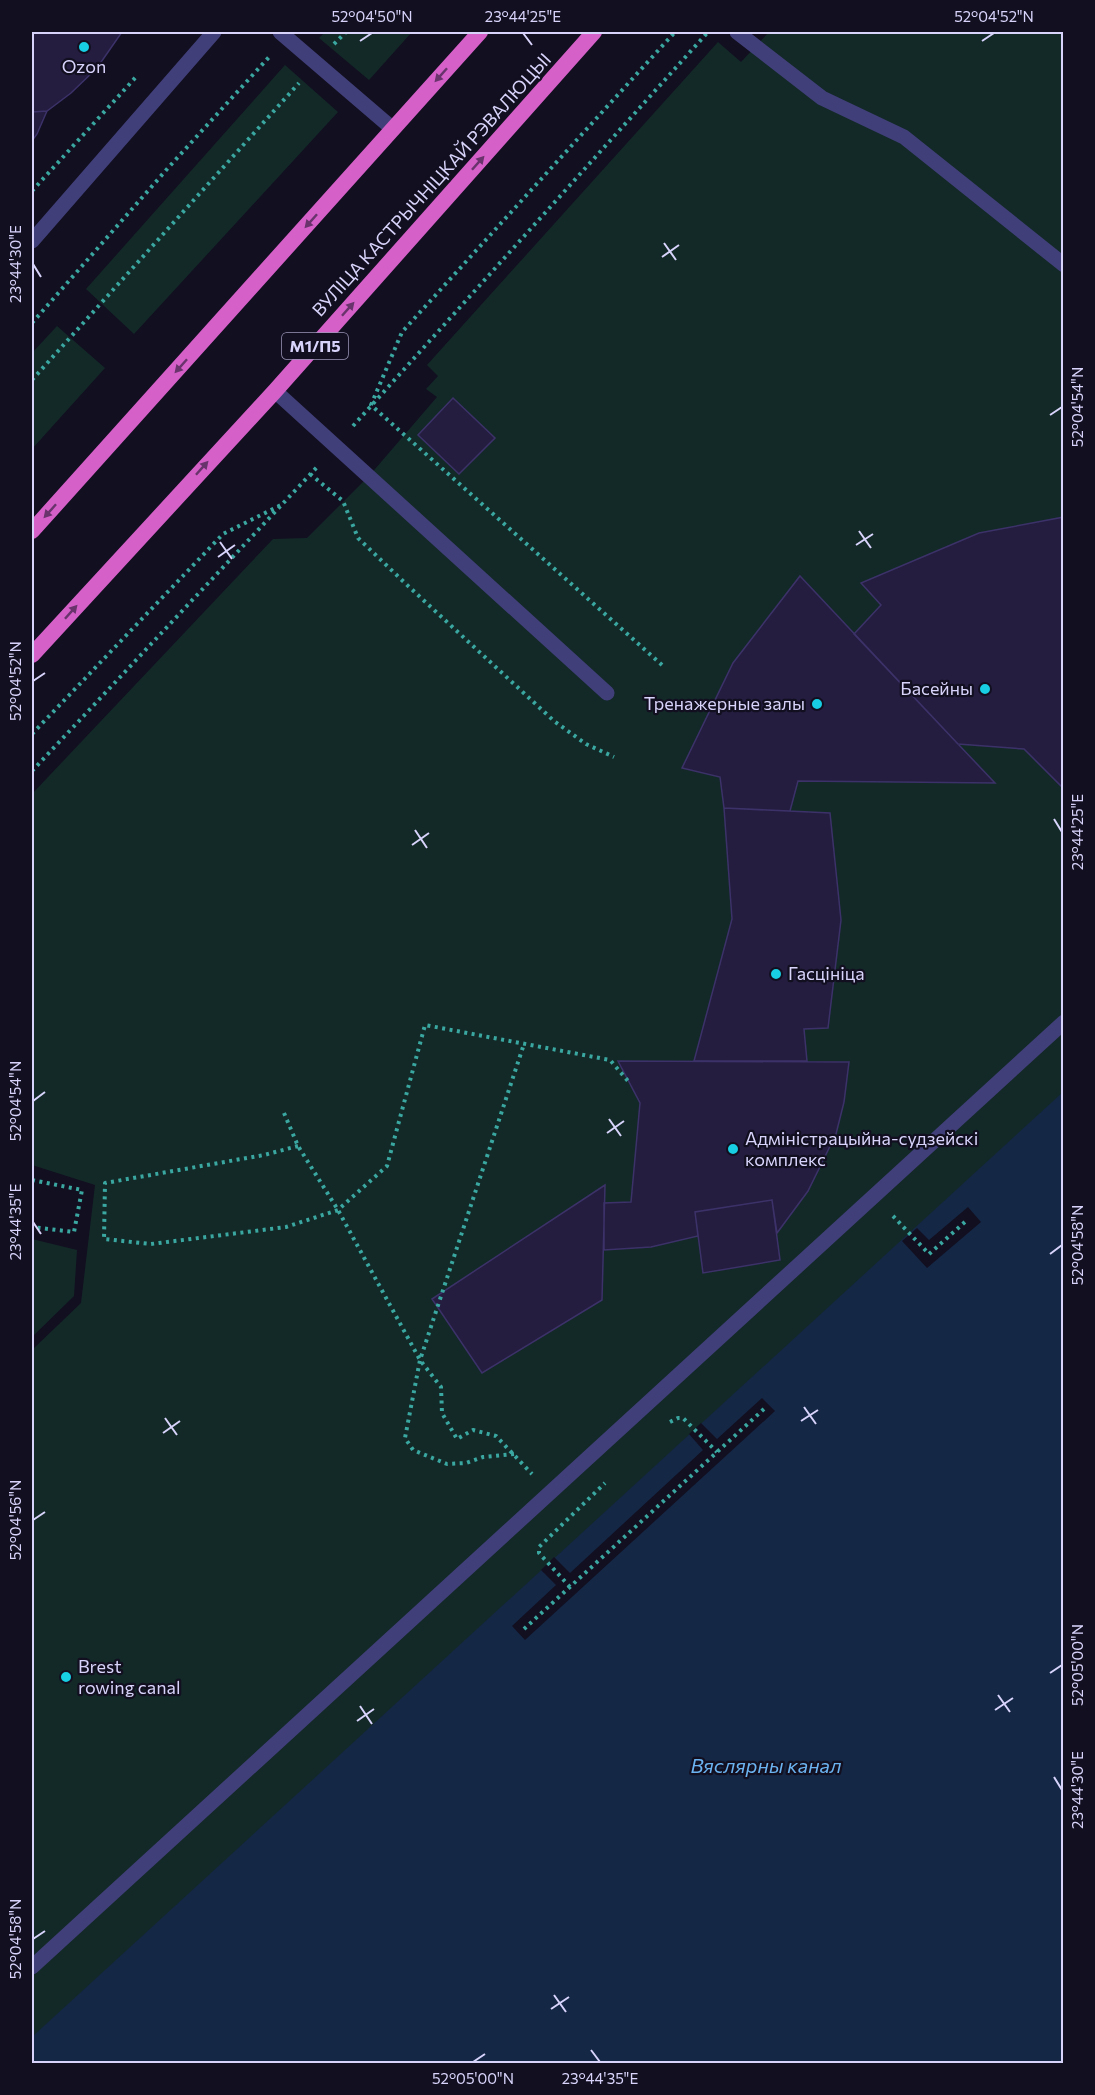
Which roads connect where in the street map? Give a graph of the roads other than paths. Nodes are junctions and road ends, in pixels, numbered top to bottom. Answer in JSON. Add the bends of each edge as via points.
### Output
{"nodes":[{"id":1,"x":214,"y":32,"type":"edge"},
{"id":2,"x":480,"y":32,"type":"edge"},
{"id":3,"x":594,"y":32,"type":"edge"},
{"id":4,"x":737,"y":32,"type":"edge"},
{"id":5,"x":284,"y":35,"type":"edge"},
{"id":6,"x":393,"y":129,"type":"junction"},
{"id":7,"x":32,"y":241,"type":"edge"},
{"id":8,"x":1064,"y":265,"type":"edge"},
{"id":9,"x":275,"y":391,"type":"junction"},
{"id":10,"x":32,"y":531,"type":"edge"},
{"id":11,"x":32,"y":655,"type":"edge"},
{"id":12,"x":607,"y":693,"type":"dead end"},
{"id":13,"x":1064,"y":1022,"type":"edge"},
{"id":14,"x":32,"y":1967,"type":"edge"}],
"edges":[{"from":1,"to":7,"type":"lane"},
{"from":2,"to":6,"type":"highway","one_way":true},
{"from":9,"to":3,"type":"highway","name":"ВУЛІЦА КАСТРЫЧНІЦКАЙ РЭВАЛЮЦЫІ","number":"М1/П5","one_way":true},
{"from":4,"to":8,"type":"lane","via":[[822,98],[904,137]]},
{"from":5,"to":6,"type":"lane"},
{"from":6,"to":10,"type":"highway","one_way":true},
{"from":11,"to":9,"type":"highway","name":"ВУЛІЦА КАСТРЫЧНІЦКАЙ РЭВАЛЮЦЫІ","number":"М1/П5","one_way":true},
{"from":9,"to":12,"type":"lane"},
{"from":13,"to":14,"type":"lane"}]}
